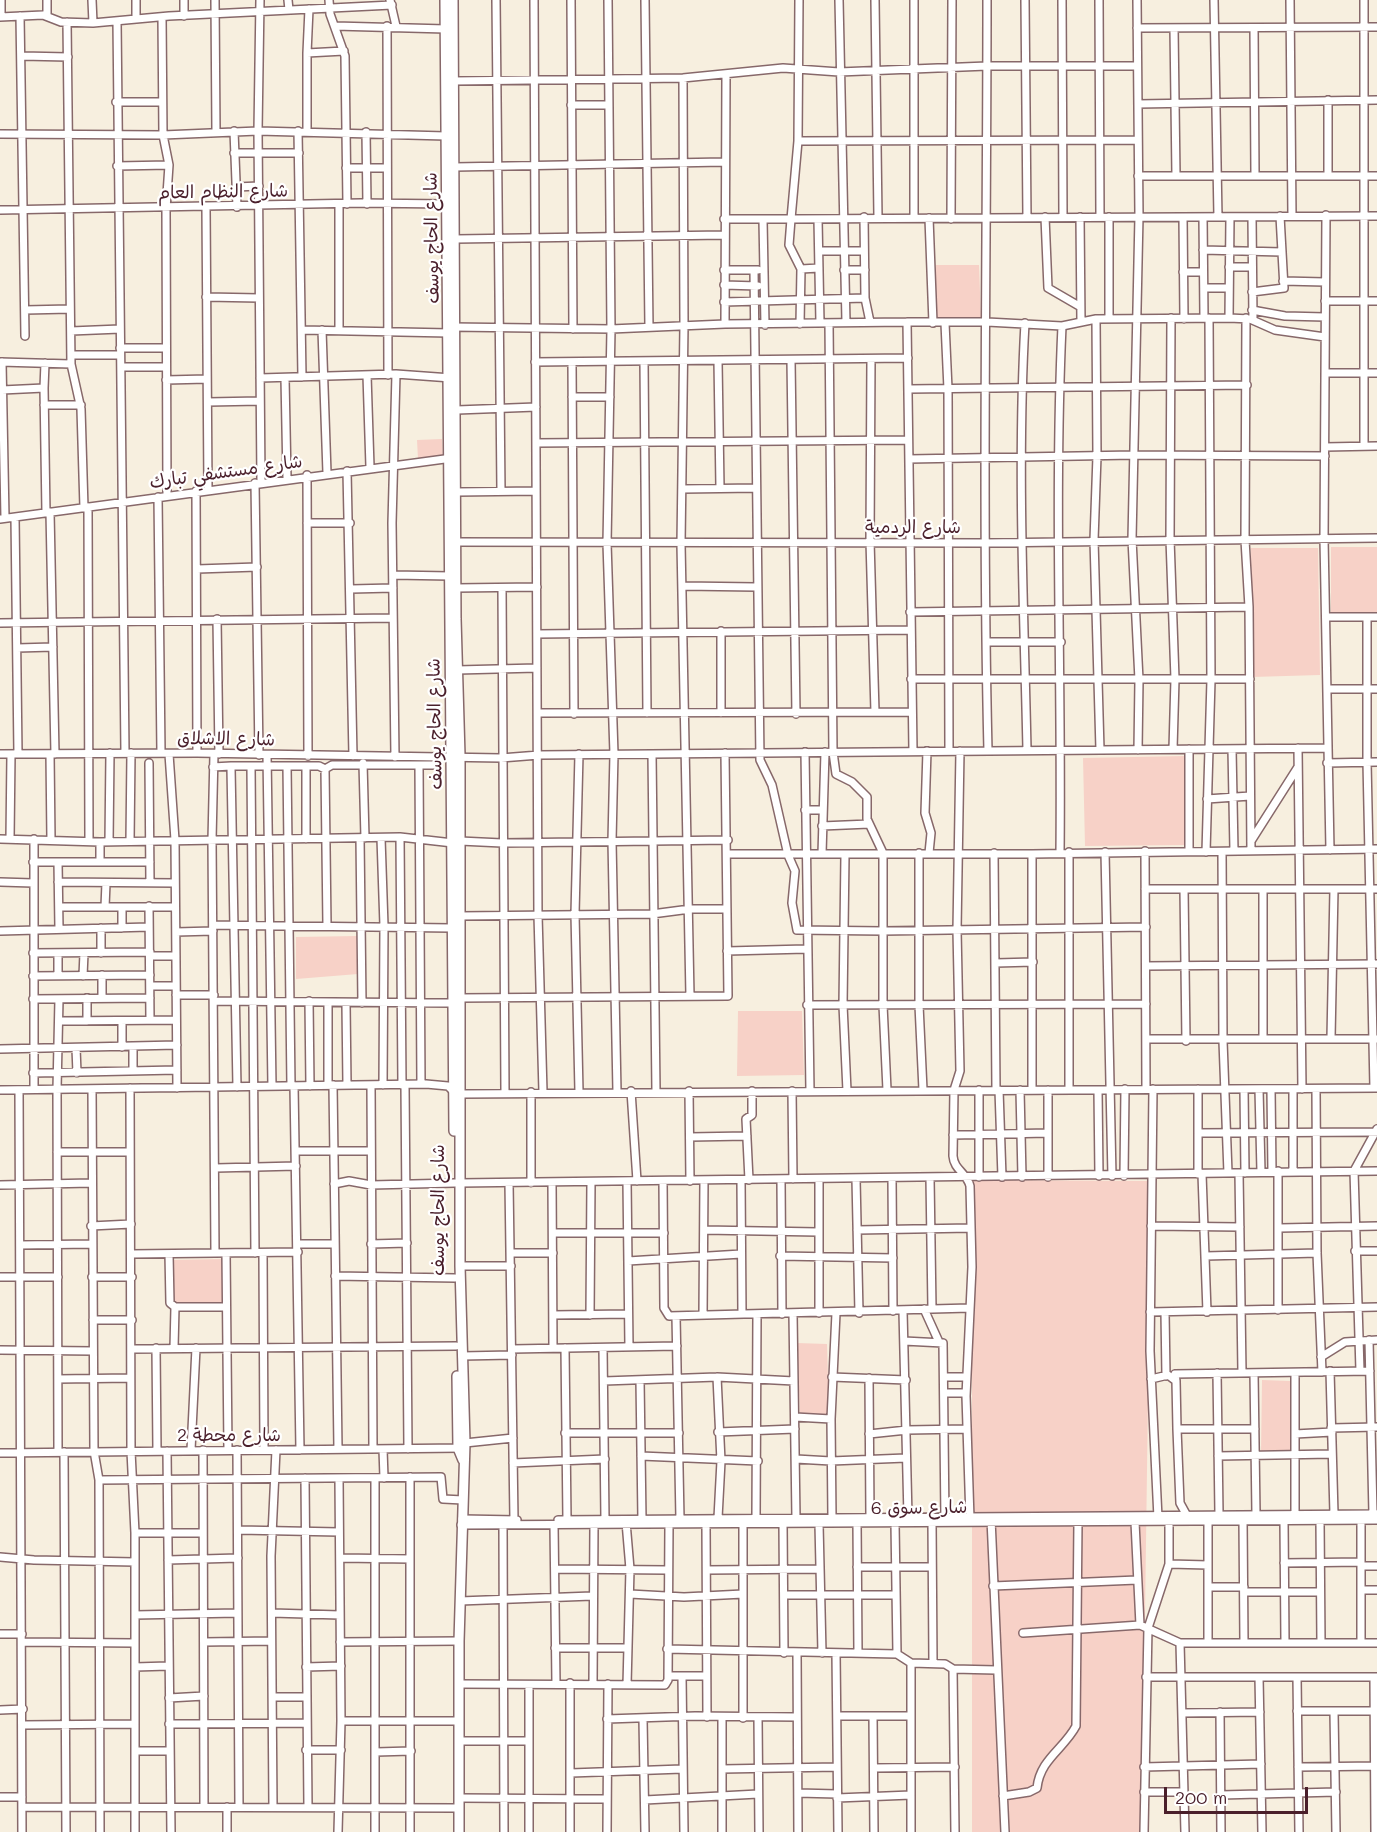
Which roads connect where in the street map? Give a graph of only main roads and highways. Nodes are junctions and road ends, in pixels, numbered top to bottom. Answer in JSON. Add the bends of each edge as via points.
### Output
{"nodes":[{"id":1,"x":445,"y":0,"type":"edge"},
{"id":2,"x":453,"y":0,"type":"edge"},
{"id":3,"x":451,"y":329,"type":"junction"},
{"id":4,"x":453,"y":378,"type":"junction"},
{"id":5,"x":454,"y":457,"type":"junction"},
{"id":6,"x":453,"y":542,"type":"junction"},
{"id":7,"x":456,"y":756,"type":"junction"},
{"id":8,"x":457,"y":842,"type":"junction"},
{"id":9,"x":456,"y":1001,"type":"junction"},
{"id":10,"x":457,"y":1183,"type":"junction"},
{"id":11,"x":462,"y":1446,"type":"junction"},
{"id":12,"x":459,"y":1832,"type":"edge"}],
"edges":[{"from":1,"to":3,"type":"main road","name":"شارع الحاج يوسف"},
{"from":2,"to":3,"type":"main road","name":"شارع الحاج يوسف","via":[[456,239]]},
{"from":3,"to":4,"type":"main road","name":"شارع الحاج يوسف"},
{"from":4,"to":5,"type":"main road","name":"شارع الحاج يوسف"},
{"from":4,"to":5,"type":"main road","name":"شارع الحاج يوسف","via":[[457,410]]},
{"from":5,"to":6,"type":"main road","name":"شارع الحاج يوسف"},
{"from":5,"to":6,"type":"main road","name":"شارع الحاج يوسف","via":[[457,492]]},
{"from":6,"to":7,"type":"main road","name":"شارع الحاج يوسف"},
{"from":6,"to":7,"type":"main road","name":"شارع الحاج يوسف","via":[[450,576]]},
{"from":7,"to":8,"type":"main road","name":"شارع الحاج يوسف"},
{"from":8,"to":9,"type":"main road","name":"شارع الحاج يوسف","via":[[460,916]]},
{"from":8,"to":9,"type":"main road","name":"شارع الحاج يوسف","via":[[451,928]]},
{"from":9,"to":10,"type":"main road","name":"شارع الحاج يوسف"},
{"from":10,"to":11,"type":"main road","name":"شارع الحاج يوسف"},
{"from":10,"to":11,"type":"main road","name":"شارع الحاج يوسف","via":[[456,1347]]},
{"from":11,"to":12,"type":"main road","via":[[465,1464],[459,1641]]}]}
